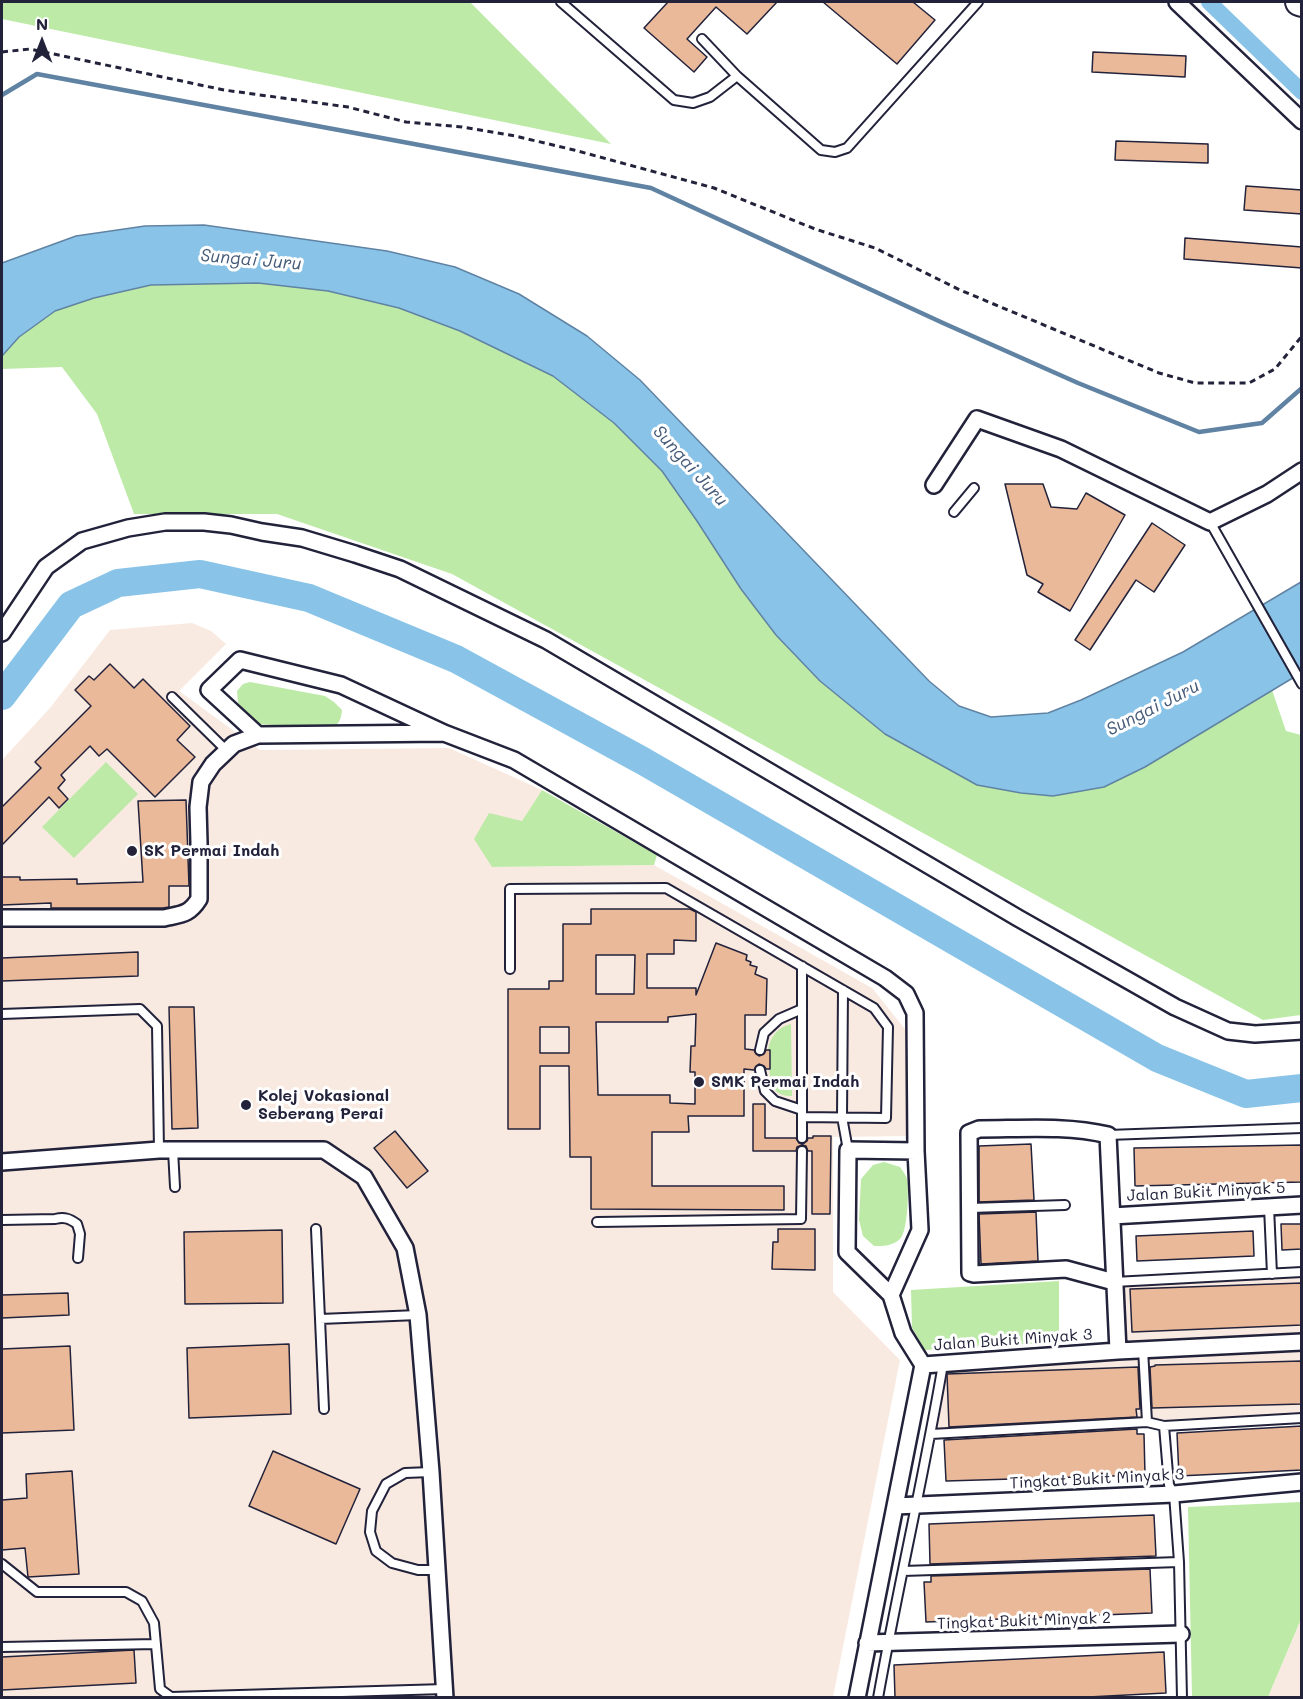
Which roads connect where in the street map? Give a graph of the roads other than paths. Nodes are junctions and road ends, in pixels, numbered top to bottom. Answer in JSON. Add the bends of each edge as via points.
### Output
{"nodes":[{"id":1,"x":561,"y":2,"type":"edge"},
{"id":2,"x":978,"y":2,"type":"edge"},
{"id":3,"x":1177,"y":2,"type":"edge"},
{"id":4,"x":702,"y":39,"type":"dead end"},
{"id":5,"x":737,"y":76,"type":"junction"},
{"id":6,"x":1302,"y":121,"type":"edge"},
{"id":7,"x":1302,"y":471,"type":"edge"},
{"id":8,"x":934,"y":485,"type":"dead end"},
{"id":9,"x":974,"y":488,"type":"dead end"},
{"id":10,"x":954,"y":512,"type":"dead end"},
{"id":11,"x":1210,"y":522,"type":"junction"},
{"id":12,"x":2,"y":633,"type":"edge"},
{"id":13,"x":1302,"y":684,"type":"edge"},
{"id":14,"x":172,"y":697,"type":"dead end"},
{"id":15,"x":444,"y":733,"type":"junction"},
{"id":16,"x":258,"y":735,"type":"junction"},
{"id":17,"x":227,"y":751,"type":"junction"},
{"id":18,"x":2,"y":918,"type":"edge"},
{"id":19,"x":802,"y":966,"type":"junction"},
{"id":20,"x":510,"y":969,"type":"dead end"},
{"id":21,"x":843,"y":990,"type":"junction"},
{"id":22,"x":802,"y":1009,"type":"junction"},
{"id":23,"x":2,"y":1014,"type":"edge"},
{"id":24,"x":1302,"y":1031,"type":"edge"},
{"id":25,"x":760,"y":1050,"type":"dead end"},
{"id":26,"x":760,"y":1070,"type":"dead end"},
{"id":27,"x":802,"y":1113,"type":"junction"},
{"id":28,"x":842,"y":1117,"type":"junction"},
{"id":29,"x":1302,"y":1128,"type":"edge"},
{"id":30,"x":1108,"y":1135,"type":"junction"},
{"id":31,"x":802,"y":1138,"type":"dead end"},
{"id":32,"x":166,"y":1150,"type":"junction"},
{"id":33,"x":848,"y":1150,"type":"junction"},
{"id":34,"x":916,"y":1150,"type":"junction"},
{"id":35,"x":802,"y":1151,"type":"dead end"},
{"id":36,"x":2,"y":1162,"type":"edge"},
{"id":37,"x":175,"y":1187,"type":"dead end"},
{"id":38,"x":1065,"y":1205,"type":"dead end"},
{"id":39,"x":1302,"y":1205,"type":"edge"},
{"id":40,"x":1269,"y":1207,"type":"junction"},
{"id":41,"x":970,"y":1208,"type":"junction"},
{"id":42,"x":1112,"y":1216,"type":"junction"},
{"id":43,"x":2,"y":1220,"type":"edge"},
{"id":44,"x":597,"y":1222,"type":"dead end"},
{"id":45,"x":316,"y":1229,"type":"dead end"},
{"id":46,"x":78,"y":1258,"type":"dead end"},
{"id":47,"x":1302,"y":1272,"type":"edge"},
{"id":48,"x":1272,"y":1274,"type":"junction"},
{"id":49,"x":1114,"y":1282,"type":"junction"},
{"id":50,"x":891,"y":1295,"type":"junction"},
{"id":51,"x":418,"y":1315,"type":"junction"},
{"id":52,"x":320,"y":1319,"type":"junction"},
{"id":53,"x":1302,"y":1342,"type":"edge"},
{"id":54,"x":1143,"y":1349,"type":"junction"},
{"id":55,"x":1118,"y":1351,"type":"junction"},
{"id":56,"x":943,"y":1364,"type":"junction"},
{"id":57,"x":923,"y":1365,"type":"junction"},
{"id":58,"x":324,"y":1409,"type":"dead end"},
{"id":59,"x":1302,"y":1418,"type":"edge"},
{"id":60,"x":1147,"y":1422,"type":"junction"},
{"id":61,"x":1164,"y":1426,"type":"junction"},
{"id":62,"x":931,"y":1434,"type":"junction"},
{"id":63,"x":431,"y":1472,"type":"junction"},
{"id":64,"x":1302,"y":1482,"type":"edge"},
{"id":65,"x":1174,"y":1494,"type":"junction"},
{"id":66,"x":895,"y":1506,"type":"junction"},
{"id":67,"x":916,"y":1506,"type":"junction"},
{"id":68,"x":1179,"y":1562,"type":"junction"},
{"id":69,"x":2,"y":1564,"type":"edge"},
{"id":70,"x":437,"y":1570,"type":"junction"},
{"id":71,"x":903,"y":1571,"type":"junction"},
{"id":72,"x":1181,"y":1634,"type":"junction"},
{"id":73,"x":867,"y":1643,"type":"junction"},
{"id":74,"x":888,"y":1643,"type":"junction"},
{"id":75,"x":156,"y":1644,"type":"junction"},
{"id":76,"x":2,"y":1647,"type":"edge"},
{"id":77,"x":445,"y":1693,"type":"edge"},
{"id":78,"x":377,"y":1694,"type":"edge"},
{"id":79,"x":857,"y":1698,"type":"edge"},
{"id":80,"x":878,"y":1698,"type":"edge"},
{"id":81,"x":1182,"y":1698,"type":"edge"}],
"edges":[{"from":1,"to":5,"type":"lane","via":[[674,100],[693,103],[710,97]]},
{"from":2,"to":5,"type":"lane","via":[[847,148],[835,152],[821,150]]},
{"from":3,"to":6,"type":"street"},
{"from":4,"to":5,"type":"lane"},
{"from":7,"to":11,"type":"street","via":[[1267,494]]},
{"from":8,"to":11,"type":"street","via":[[977,419],[1061,449]]},
{"from":9,"to":10,"type":"lane"},
{"from":11,"to":13,"type":"lane"},
{"from":12,"to":24,"type":"street","via":[[46,567],[82,541],[128,528],[165,522],[231,525],[302,538],[355,554],[400,569],[546,640],[1175,1007],[1228,1031]]},
{"from":14,"to":17,"type":"lane"},
{"from":15,"to":16,"type":"street"},
{"from":15,"to":16,"type":"street","via":[[341,685],[240,660],[209,690]]},
{"from":15,"to":34,"type":"street","via":[[514,760],[906,994],[915,1013]]},
{"from":16,"to":17,"type":"street","via":[[234,744]]},
{"from":17,"to":18,"type":"street","via":[[201,782],[199,899],[186,913],[164,918]]},
{"from":19,"to":20,"type":"lane","via":[[666,888],[510,889]]},
{"from":19,"to":21,"type":"lane"},
{"from":19,"to":22,"type":"lane"},
{"from":21,"to":28,"type":"lane"},
{"from":21,"to":28,"type":"lane","via":[[874,1008],[888,1027],[886,1118]]},
{"from":22,"to":25,"type":"lane","via":[[779,1019],[764,1033]]},
{"from":22,"to":27,"type":"lane"},
{"from":23,"to":32,"type":"lane","via":[[140,1009],[157,1026]]},
{"from":26,"to":27,"type":"lane","via":[[765,1091]]},
{"from":27,"to":28,"type":"lane"},
{"from":27,"to":31,"type":"lane"},
{"from":28,"to":33,"type":"lane"},
{"from":29,"to":30,"type":"lane"},
{"from":30,"to":41,"type":"street","via":[[1064,1129],[979,1129],[969,1133]]},
{"from":30,"to":42,"type":"street"},
{"from":32,"to":36,"type":"street"},
{"from":32,"to":37,"type":"lane"},
{"from":32,"to":51,"type":"street","via":[[324,1150],[364,1178],[405,1248]]},
{"from":33,"to":34,"type":"street"},
{"from":33,"to":50,"type":"street","via":[[847,1252]]},
{"from":34,"to":50,"type":"street","via":[[920,1230]]},
{"from":35,"to":44,"type":"lane","via":[[801,1219]]},
{"from":38,"to":41,"type":"lane"},
{"from":39,"to":40,"type":"street","name":"Jalan Bukit Minyak 5"},
{"from":40,"to":42,"type":"street","name":"Jalan Bukit Minyak 5"},
{"from":40,"to":48,"type":"lane"},
{"from":41,"to":49,"type":"street","via":[[970,1273],[1066,1269]]},
{"from":42,"to":49,"type":"street"},
{"from":43,"to":46,"type":"lane","via":[[71,1219],[80,1234]]},
{"from":45,"to":52,"type":"lane"},
{"from":47,"to":48,"type":"lane"},
{"from":48,"to":49,"type":"lane"},
{"from":49,"to":55,"type":"street"},
{"from":50,"to":57,"type":"street","via":[[903,1333]]},
{"from":51,"to":52,"type":"lane"},
{"from":51,"to":63,"type":"street"},
{"from":52,"to":58,"type":"lane"},
{"from":53,"to":54,"type":"street","name":"Jalan Bukit Minyak 3"},
{"from":54,"to":55,"type":"street","name":"Jalan Bukit Minyak 3"},
{"from":54,"to":60,"type":"lane"},
{"from":55,"to":56,"type":"street","name":"Jalan Bukit Minyak 3"},
{"from":56,"to":57,"type":"street","name":"Jalan Bukit Minyak 3"},
{"from":56,"to":62,"type":"lane"},
{"from":57,"to":66,"type":"street","name":"Jalan Bukit Minyak 3"},
{"from":59,"to":61,"type":"lane"},
{"from":60,"to":61,"type":"lane"},
{"from":60,"to":62,"type":"lane"},
{"from":61,"to":65,"type":"lane","via":[[1169,1485]]},
{"from":62,"to":67,"type":"lane"},
{"from":63,"to":70,"type":"street"},
{"from":63,"to":70,"type":"lane","via":[[405,1473],[386,1484],[372,1511],[370,1532],[376,1551],[392,1563]]},
{"from":64,"to":65,"type":"street","name":"Tingkat Bukit Minyak 3"},
{"from":65,"to":67,"type":"street","name":"Tingkat Bukit Minyak 3"},
{"from":65,"to":68,"type":"lane"},
{"from":66,"to":67,"type":"street","name":"Tingkat Bukit Minyak 3"},
{"from":66,"to":73,"type":"street","name":"Jalan Bukit Minyak 3"},
{"from":67,"to":71,"type":"lane"},
{"from":68,"to":71,"type":"lane"},
{"from":68,"to":72,"type":"lane"},
{"from":69,"to":75,"type":"lane","via":[[37,1592],[126,1592],[142,1601],[154,1623]]},
{"from":70,"to":77,"type":"street"},
{"from":71,"to":74,"type":"lane"},
{"from":72,"to":74,"type":"street","name":"Tingkat Bukit Minyak 2"},
{"from":72,"to":81,"type":"lane"},
{"from":73,"to":74,"type":"street","name":"Tingkat Bukit Minyak 2"},
{"from":73,"to":79,"type":"street","name":"Jalan Bukit Minyak 3"},
{"from":74,"to":80,"type":"lane"},
{"from":75,"to":76,"type":"lane"},
{"from":75,"to":78,"type":"lane","via":[[159,1689],[171,1697]]},
{"from":77,"to":78,"type":"lane"}]}
